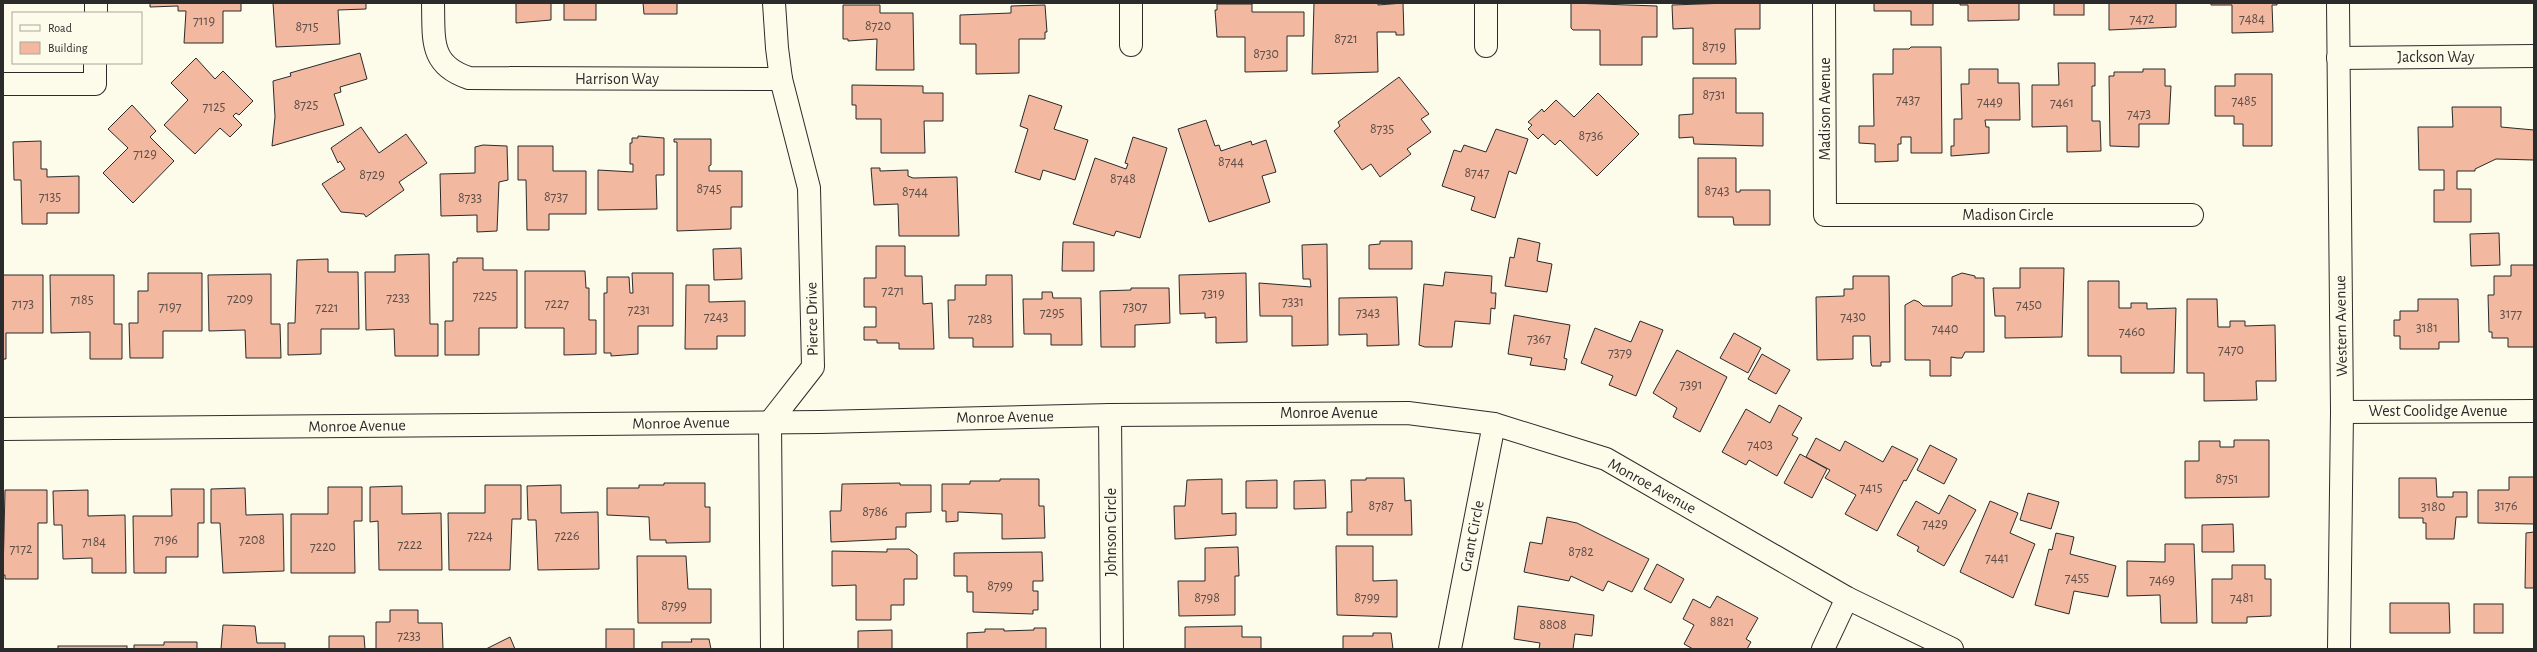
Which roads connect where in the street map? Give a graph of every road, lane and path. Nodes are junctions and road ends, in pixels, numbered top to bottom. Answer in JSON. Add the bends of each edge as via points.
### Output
{"nodes":[{"id":1,"x":433,"y":3,"type":"edge"},
{"id":2,"x":774,"y":3,"type":"edge"},
{"id":3,"x":1131,"y":3,"type":"edge"},
{"id":4,"x":1486,"y":3,"type":"edge"},
{"id":5,"x":1824,"y":3,"type":"edge"},
{"id":6,"x":2338,"y":3,"type":"edge"},
{"id":7,"x":1131,"y":45,"type":"dead end"},
{"id":8,"x":1486,"y":46,"type":"dead end"},
{"id":9,"x":2534,"y":56,"type":"edge"},
{"id":10,"x":2338,"y":58,"type":"junction"},
{"id":11,"x":95,"y":64,"type":"edge"},
{"id":12,"x":781,"y":79,"type":"junction"},
{"id":13,"x":3,"y":84,"type":"edge"},
{"id":14,"x":1825,"y":215,"type":"joint"},
{"id":15,"x":2192,"y":215,"type":"dead end"},
{"id":16,"x":2534,"y":411,"type":"edge"},
{"id":17,"x":2342,"y":412,"type":"junction"},
{"id":18,"x":1110,"y":415,"type":"junction"},
{"id":19,"x":770,"y":422,"type":"junction"},
{"id":20,"x":1494,"y":424,"type":"junction"},
{"id":21,"x":3,"y":429,"type":"edge"},
{"id":22,"x":1847,"y":598,"type":"junction"},
{"id":23,"x":772,"y":649,"type":"edge"},
{"id":24,"x":1112,"y":649,"type":"edge"},
{"id":25,"x":1450,"y":649,"type":"edge"},
{"id":26,"x":1823,"y":649,"type":"edge"},
{"id":27,"x":1952,"y":649,"type":"edge"},
{"id":28,"x":2340,"y":649,"type":"edge"}],
"edges":[{"from":1,"to":12,"type":"street","name":"Harrison Way","via":[[436,49],[450,80]]},
{"from":2,"to":12,"type":"street","name":"Pierce Drive","via":[[776,48]]},
{"from":3,"to":7,"type":"street"},
{"from":4,"to":8,"type":"street"},
{"from":5,"to":14,"type":"street","name":"Madison Avenue"},
{"from":6,"to":10,"type":"street","name":"Western Avenue"},
{"from":9,"to":10,"type":"street","name":"Jackson Way"},
{"from":10,"to":17,"type":"street","name":"Western Avenue"},
{"from":11,"to":13,"type":"street","via":[[95,84]]},
{"from":12,"to":19,"type":"street","name":"Pierce Drive","via":[[809,188],[813,367]]},
{"from":14,"to":15,"type":"street","name":"Madison Circle"},
{"from":16,"to":17,"type":"street","name":"West Coolidge Avenue"},
{"from":17,"to":28,"type":"street","name":"Western Avenue"},
{"from":18,"to":19,"type":"street","name":"Monroe Avenue"},
{"from":18,"to":20,"type":"street","name":"Monroe Avenue","via":[[1408,413]]},
{"from":18,"to":24,"type":"street","name":"Johnson Circle"},
{"from":19,"to":21,"type":"street","name":"Monroe Avenue"},
{"from":19,"to":23,"type":"street"},
{"from":20,"to":22,"type":"street","name":"Monroe Avenue","via":[[1606,459]]},
{"from":20,"to":25,"type":"street","name":"Grant Circle"},
{"from":22,"to":26,"type":"street"},
{"from":22,"to":27,"type":"street","name":"Monroe Avenue"}]}
